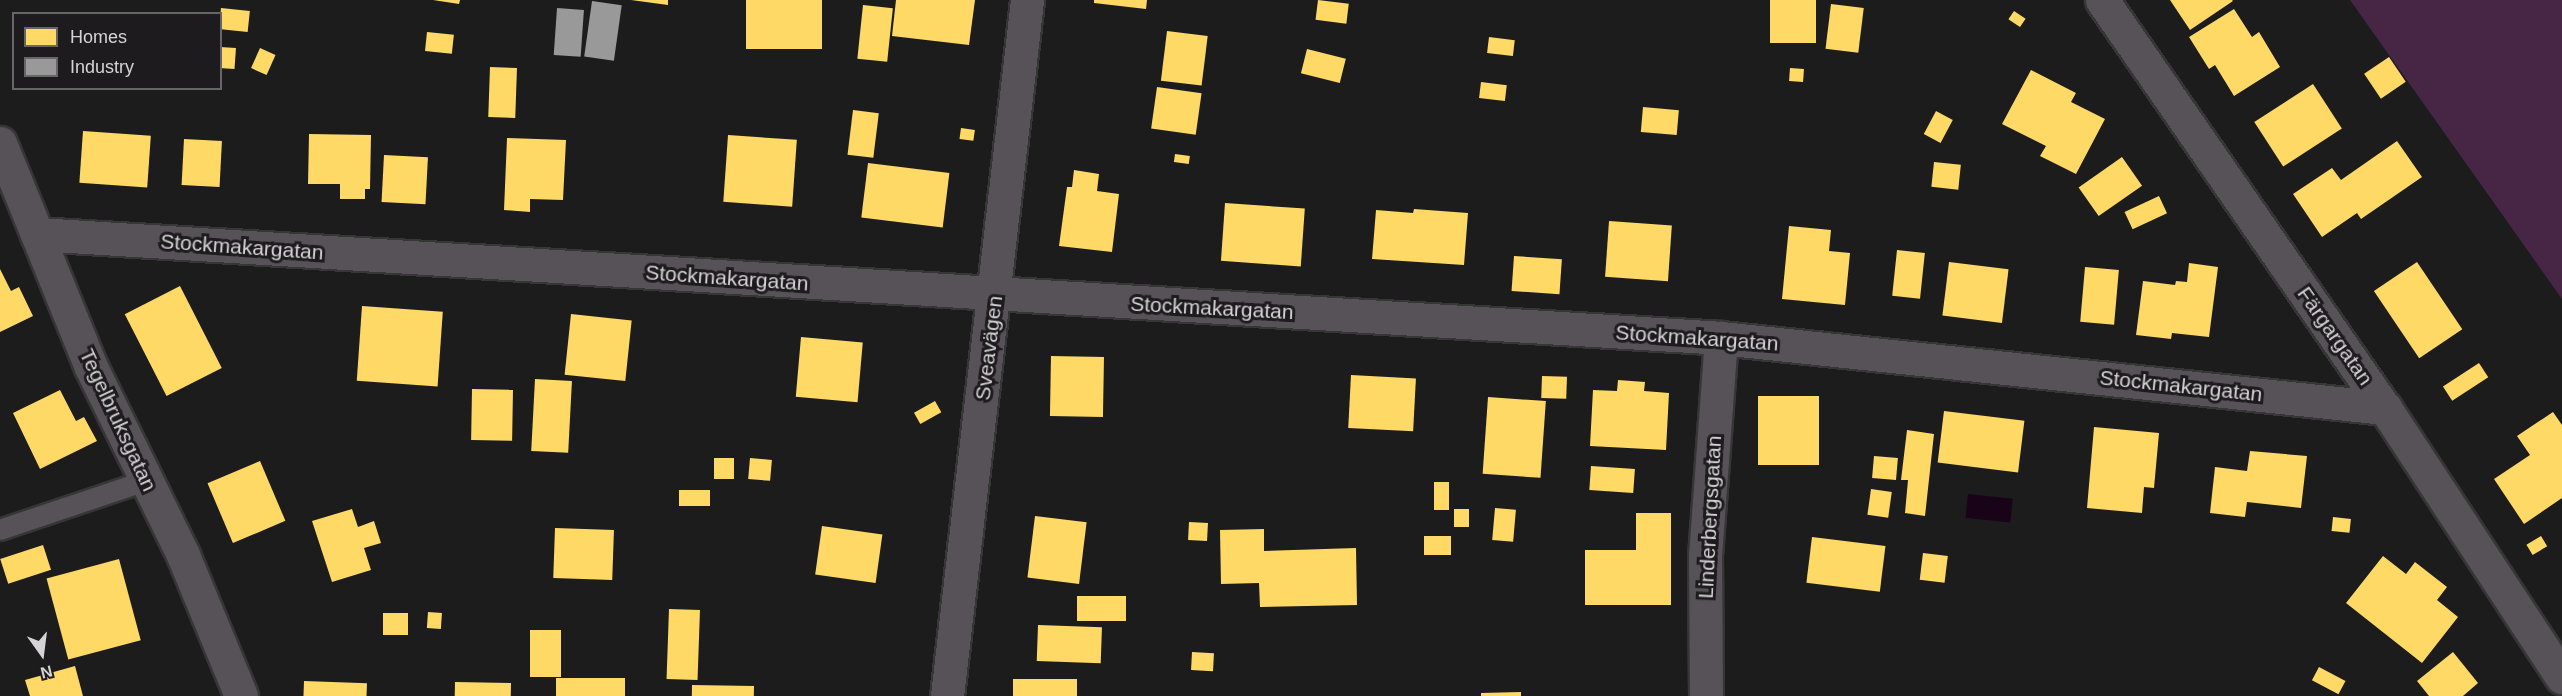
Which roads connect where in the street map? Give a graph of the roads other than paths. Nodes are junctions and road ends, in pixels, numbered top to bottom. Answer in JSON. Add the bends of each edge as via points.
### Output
{"nodes":[{"id":1,"x":1028,"y":0,"type":"edge"},
{"id":2,"x":2102,"y":0,"type":"edge"},
{"id":3,"x":0,"y":143,"type":"edge"},
{"id":4,"x":37,"y":234,"type":"junction"},
{"id":5,"x":995,"y":294,"type":"junction"},
{"id":6,"x":1721,"y":338,"type":"junction"},
{"id":7,"x":2385,"y":408,"type":"junction"},
{"id":8,"x":146,"y":481,"type":"junction"},
{"id":9,"x":0,"y":530,"type":"edge"},
{"id":10,"x":2562,"y":677,"type":"edge"},
{"id":11,"x":241,"y":696,"type":"edge"},
{"id":12,"x":947,"y":696,"type":"edge"},
{"id":13,"x":1706,"y":696,"type":"edge"}],
"edges":[{"from":1,"to":5,"type":"street","name":"Sveavägen"},
{"from":2,"to":7,"type":"street","name":"Färgargatan"},
{"from":3,"to":4,"type":"street","name":"Tegelbruksgatan"},
{"from":4,"to":5,"type":"street","name":"Stockmakargatan"},
{"from":4,"to":8,"type":"street","name":"Tegelbruksgatan","via":[[91,367]]},
{"from":5,"to":6,"type":"street","name":"Stockmakargatan"},
{"from":5,"to":12,"type":"street","name":"Sveavägen"},
{"from":6,"to":7,"type":"street","name":"Stockmakargatan"},
{"from":6,"to":13,"type":"street","name":"Linderbergsgatan","via":[[1705,555]]},
{"from":7,"to":10,"type":"street","name":"Färgargatan"},
{"from":8,"to":9,"type":"lane"},
{"from":8,"to":11,"type":"street","name":"Tegelbruksgatan","via":[[183,555]]}]}
